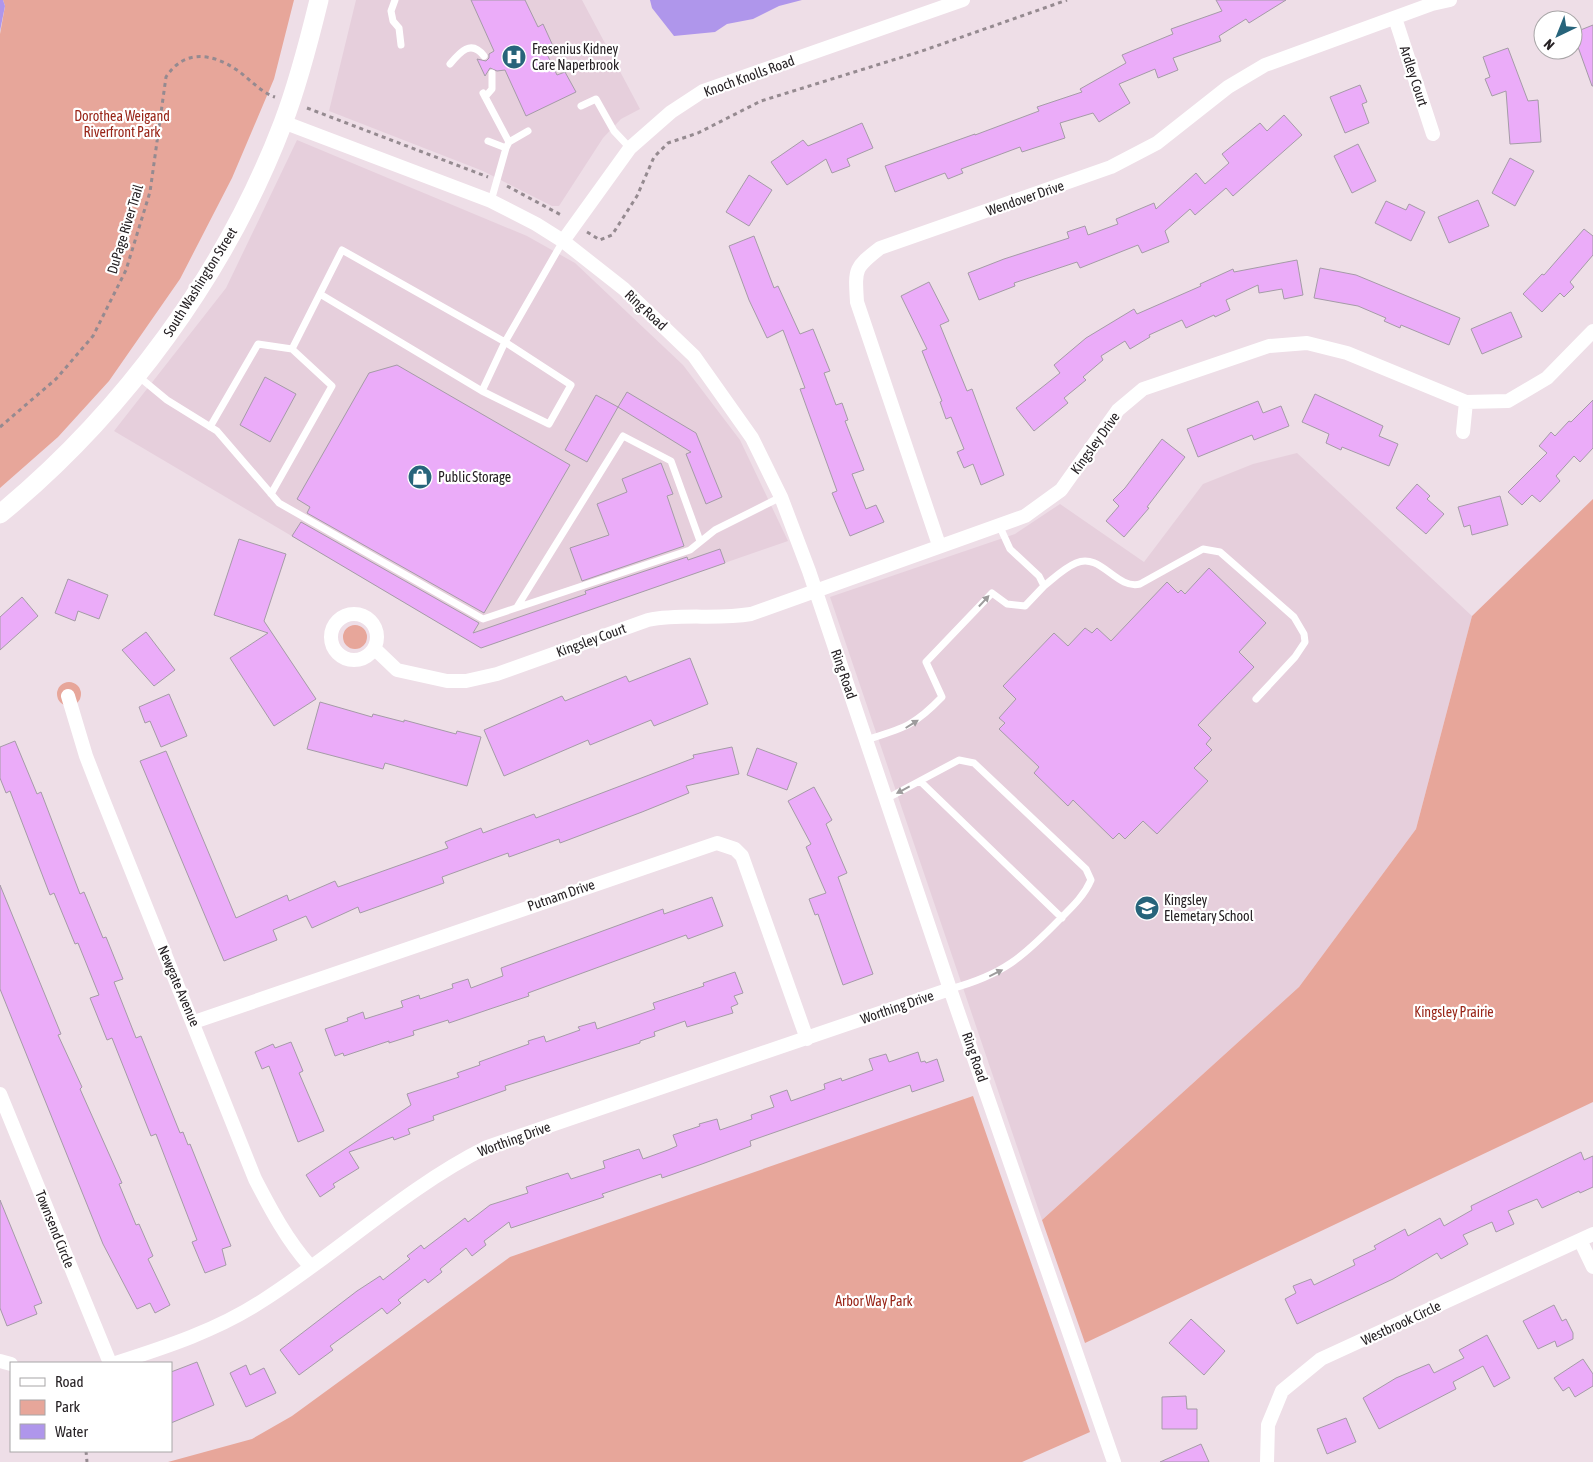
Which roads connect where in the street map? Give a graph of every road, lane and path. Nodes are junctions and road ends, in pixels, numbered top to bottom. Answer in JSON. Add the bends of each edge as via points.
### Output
{"nodes":[{"id":1,"x":319,"y":0,"type":"edge"},
{"id":2,"x":396,"y":0,"type":"edge"},
{"id":3,"x":963,"y":0,"type":"edge"},
{"id":4,"x":1068,"y":0,"type":"edge"},
{"id":5,"x":1450,"y":0,"type":"edge"},
{"id":6,"x":1395,"y":18,"type":"junction"},
{"id":7,"x":400,"y":45,"type":"dead end"},
{"id":8,"x":484,"y":56,"type":"dead end"},
{"id":9,"x":450,"y":64,"type":"dead end"},
{"id":10,"x":492,"y":73,"type":"dead end"},
{"id":11,"x":289,"y":102,"type":"junction"},
{"id":12,"x":581,"y":106,"type":"dead end"},
{"id":13,"x":283,"y":122,"type":"junction"},
{"id":14,"x":528,"y":131,"type":"dead end"},
{"id":15,"x":1433,"y":134,"type":"dead end"},
{"id":16,"x":488,"y":141,"type":"dead end"},
{"id":17,"x":508,"y":145,"type":"junction"},
{"id":18,"x":630,"y":148,"type":"junction"},
{"id":19,"x":496,"y":181,"type":"junction"},
{"id":20,"x":491,"y":201,"type":"junction"},
{"id":21,"x":558,"y":212,"type":"dead end"},
{"id":22,"x":600,"y":240,"type":"dead end"},
{"id":23,"x":563,"y":241,"type":"junction"},
{"id":24,"x":320,"y":294,"type":"junction"},
{"id":25,"x":1593,"y":331,"type":"edge"},
{"id":26,"x":505,"y":342,"type":"junction"},
{"id":27,"x":292,"y":349,"type":"junction"},
{"id":28,"x":137,"y":376,"type":"junction"},
{"id":29,"x":482,"y":391,"type":"junction"},
{"id":30,"x":1466,"y":402,"type":"junction"},
{"id":31,"x":0,"y":427,"type":"edge"},
{"id":32,"x":210,"y":427,"type":"junction"},
{"id":33,"x":1463,"y":432,"type":"dead end"},
{"id":34,"x":271,"y":494,"type":"junction"},
{"id":35,"x":781,"y":498,"type":"junction"},
{"id":36,"x":0,"y":514,"type":"edge"},
{"id":37,"x":999,"y":525,"type":"junction"},
{"id":38,"x":700,"y":541,"type":"junction"},
{"id":39,"x":939,"y":545,"type":"junction"},
{"id":40,"x":1044,"y":586,"type":"junction"},
{"id":41,"x":816,"y":591,"type":"junction"},
{"id":42,"x":517,"y":608,"type":"junction"},
{"id":43,"x":374,"y":649,"type":"dead end"},
{"id":44,"x":68,"y":696,"type":"dead end"},
{"id":45,"x":1256,"y":699,"type":"dead end"},
{"id":46,"x":866,"y":740,"type":"junction"},
{"id":47,"x":921,"y":782,"type":"junction"},
{"id":48,"x":886,"y":799,"type":"junction"},
{"id":49,"x":1062,"y":918,"type":"junction"},
{"id":50,"x":950,"y":989,"type":"junction"},
{"id":51,"x":194,"y":1022,"type":"junction"},
{"id":52,"x":807,"y":1039,"type":"junction"},
{"id":53,"x":0,"y":1094,"type":"edge"},
{"id":54,"x":1587,"y":1237,"type":"edge"},
{"id":55,"x":310,"y":1266,"type":"junction"},
{"id":56,"x":1593,"y":1267,"type":"edge"},
{"id":57,"x":110,"y":1362,"type":"edge"},
{"id":58,"x":119,"y":1362,"type":"edge"},
{"id":59,"x":1114,"y":1462,"type":"edge"},
{"id":60,"x":1267,"y":1462,"type":"edge"}],
"edges":[{"from":1,"to":11,"type":"main road","name":"South Washington Street"},
{"from":2,"to":7,"type":"lane","via":[[392,11],[393,21],[399,28]]},
{"from":3,"to":18,"type":"street","name":"Knoch Knolls Road","via":[[703,91],[671,112]]},
{"from":4,"to":22,"type":"path","via":[[922,51],[761,101],[698,133],[668,143],[654,156],[637,196],[612,235]]},
{"from":5,"to":6,"type":"street","name":"Wendover Drive"},
{"from":6,"to":15,"type":"street","name":"Ardley Court"},
{"from":6,"to":39,"type":"street","name":"Wendover Drive","via":[[1265,65],[1228,87],[1157,143],[1111,167],[880,248],[861,263],[856,278],[858,302]]},
{"from":8,"to":9,"type":"lane","via":[[480,50],[464,48]]},
{"from":10,"to":17,"type":"lane","via":[[492,89],[484,95]]},
{"from":11,"to":13,"type":"main road","name":"South Washington Street"},
{"from":11,"to":19,"type":"path","name":"DuPage River Trail"},
{"from":11,"to":31,"type":"path","name":"DuPage River Trail","via":[[266,94],[237,70],[207,57],[192,56],[172,67],[166,77],[150,192],[126,270],[93,336],[56,379]]},
{"from":12,"to":18,"type":"lane","via":[[596,99],[614,131]]},
{"from":13,"to":20,"type":"street","name":"Ring Road"},
{"from":13,"to":28,"type":"main road","name":"South Washington Street","via":[[236,225],[196,293]]},
{"from":14,"to":17,"type":"lane"},
{"from":16,"to":17,"type":"lane"},
{"from":17,"to":19,"type":"lane"},
{"from":18,"to":23,"type":"street","name":"Knoch Knolls Road"},
{"from":19,"to":20,"type":"lane"},
{"from":19,"to":21,"type":"path","name":"DuPage River Trail"},
{"from":20,"to":23,"type":"street","name":"Ring Road"},
{"from":23,"to":26,"type":"lane"},
{"from":23,"to":35,"type":"street","name":"Ring Road","via":[[624,289],[694,356],[752,438]]},
{"from":24,"to":26,"type":"lane","via":[[342,250]]},
{"from":24,"to":27,"type":"lane"},
{"from":24,"to":29,"type":"lane"},
{"from":25,"to":30,"type":"street","name":"Kingsley Drive","via":[[1547,378],[1508,401]]},
{"from":26,"to":29,"type":"lane"},
{"from":26,"to":29,"type":"lane","via":[[571,385],[549,424]]},
{"from":27,"to":32,"type":"lane","via":[[258,344]]},
{"from":27,"to":34,"type":"lane","via":[[332,386]]},
{"from":28,"to":32,"type":"lane"},
{"from":28,"to":36,"type":"main road","name":"South Washington Street","via":[[58,462]]},
{"from":30,"to":33,"type":"street"},
{"from":30,"to":37,"type":"street","name":"Kingsley Drive","via":[[1347,353],[1306,343],[1269,346],[1143,389],[1118,410],[1061,490],[1025,516]]},
{"from":32,"to":34,"type":"lane","via":[[217,430]]},
{"from":34,"to":42,"type":"lane","via":[[279,503],[483,619]]},
{"from":35,"to":38,"type":"lane","via":[[715,530]]},
{"from":35,"to":41,"type":"street","name":"Ring Road"},
{"from":37,"to":39,"type":"street","name":"Kingsley Drive"},
{"from":37,"to":40,"type":"lane","via":[[1010,549],[1039,576]]},
{"from":38,"to":42,"type":"lane","via":[[690,550]]},
{"from":38,"to":42,"type":"lane","via":[[671,462],[623,436]]},
{"from":39,"to":41,"type":"street","name":"Kingsley Drive"},
{"from":40,"to":45,"type":"lane","via":[[1077,562],[1085,561],[1106,569],[1124,584],[1132,586],[1203,549],[1220,552],[1294,618],[1304,634],[1305,642],[1295,657]]},
{"from":46,"to":40,"type":"lane","one_way":true,"via":[[908,727],[942,697],[926,662],[992,593],[1007,604],[1025,606]]},
{"from":41,"to":43,"type":"street","name":"Kingsley Court","via":[[738,616],[668,616],[648,620],[466,682],[397,670]]},
{"from":41,"to":46,"type":"street","name":"Ring Road"},
{"from":44,"to":51,"type":"street","name":"Newgate Avenue","via":[[86,756]]},
{"from":46,"to":48,"type":"street","name":"Ring Road"},
{"from":47,"to":48,"type":"lane","one_way":true},
{"from":47,"to":49,"type":"lane"},
{"from":47,"to":49,"type":"lane","via":[[959,760],[974,763],[1086,869],[1091,880],[1085,893]]},
{"from":48,"to":50,"type":"street","name":"Ring Road"},
{"from":50,"to":49,"type":"lane","one_way":true,"via":[[992,976],[1010,966]]},
{"from":50,"to":52,"type":"street","name":"Worthing Drive"},
{"from":50,"to":59,"type":"street","name":"Ring Road"},
{"from":51,"to":52,"type":"street","name":"Putnam Drive","via":[[717,843],[735,849],[742,856]]},
{"from":51,"to":55,"type":"street","name":"Newgate Avenue","via":[[255,1179],[298,1253]]},
{"from":52,"to":55,"type":"street","name":"Worthing Drive","via":[[487,1147],[434,1176]]},
{"from":53,"to":57,"type":"street","name":"Townsend Circle"},
{"from":54,"to":56,"type":"street"},
{"from":54,"to":60,"type":"street","name":"Westbrook Circle","via":[[1321,1359],[1282,1391],[1268,1425]]},
{"from":55,"to":58,"type":"street","name":"Worthing Drive","via":[[236,1316],[165,1347]]}]}
